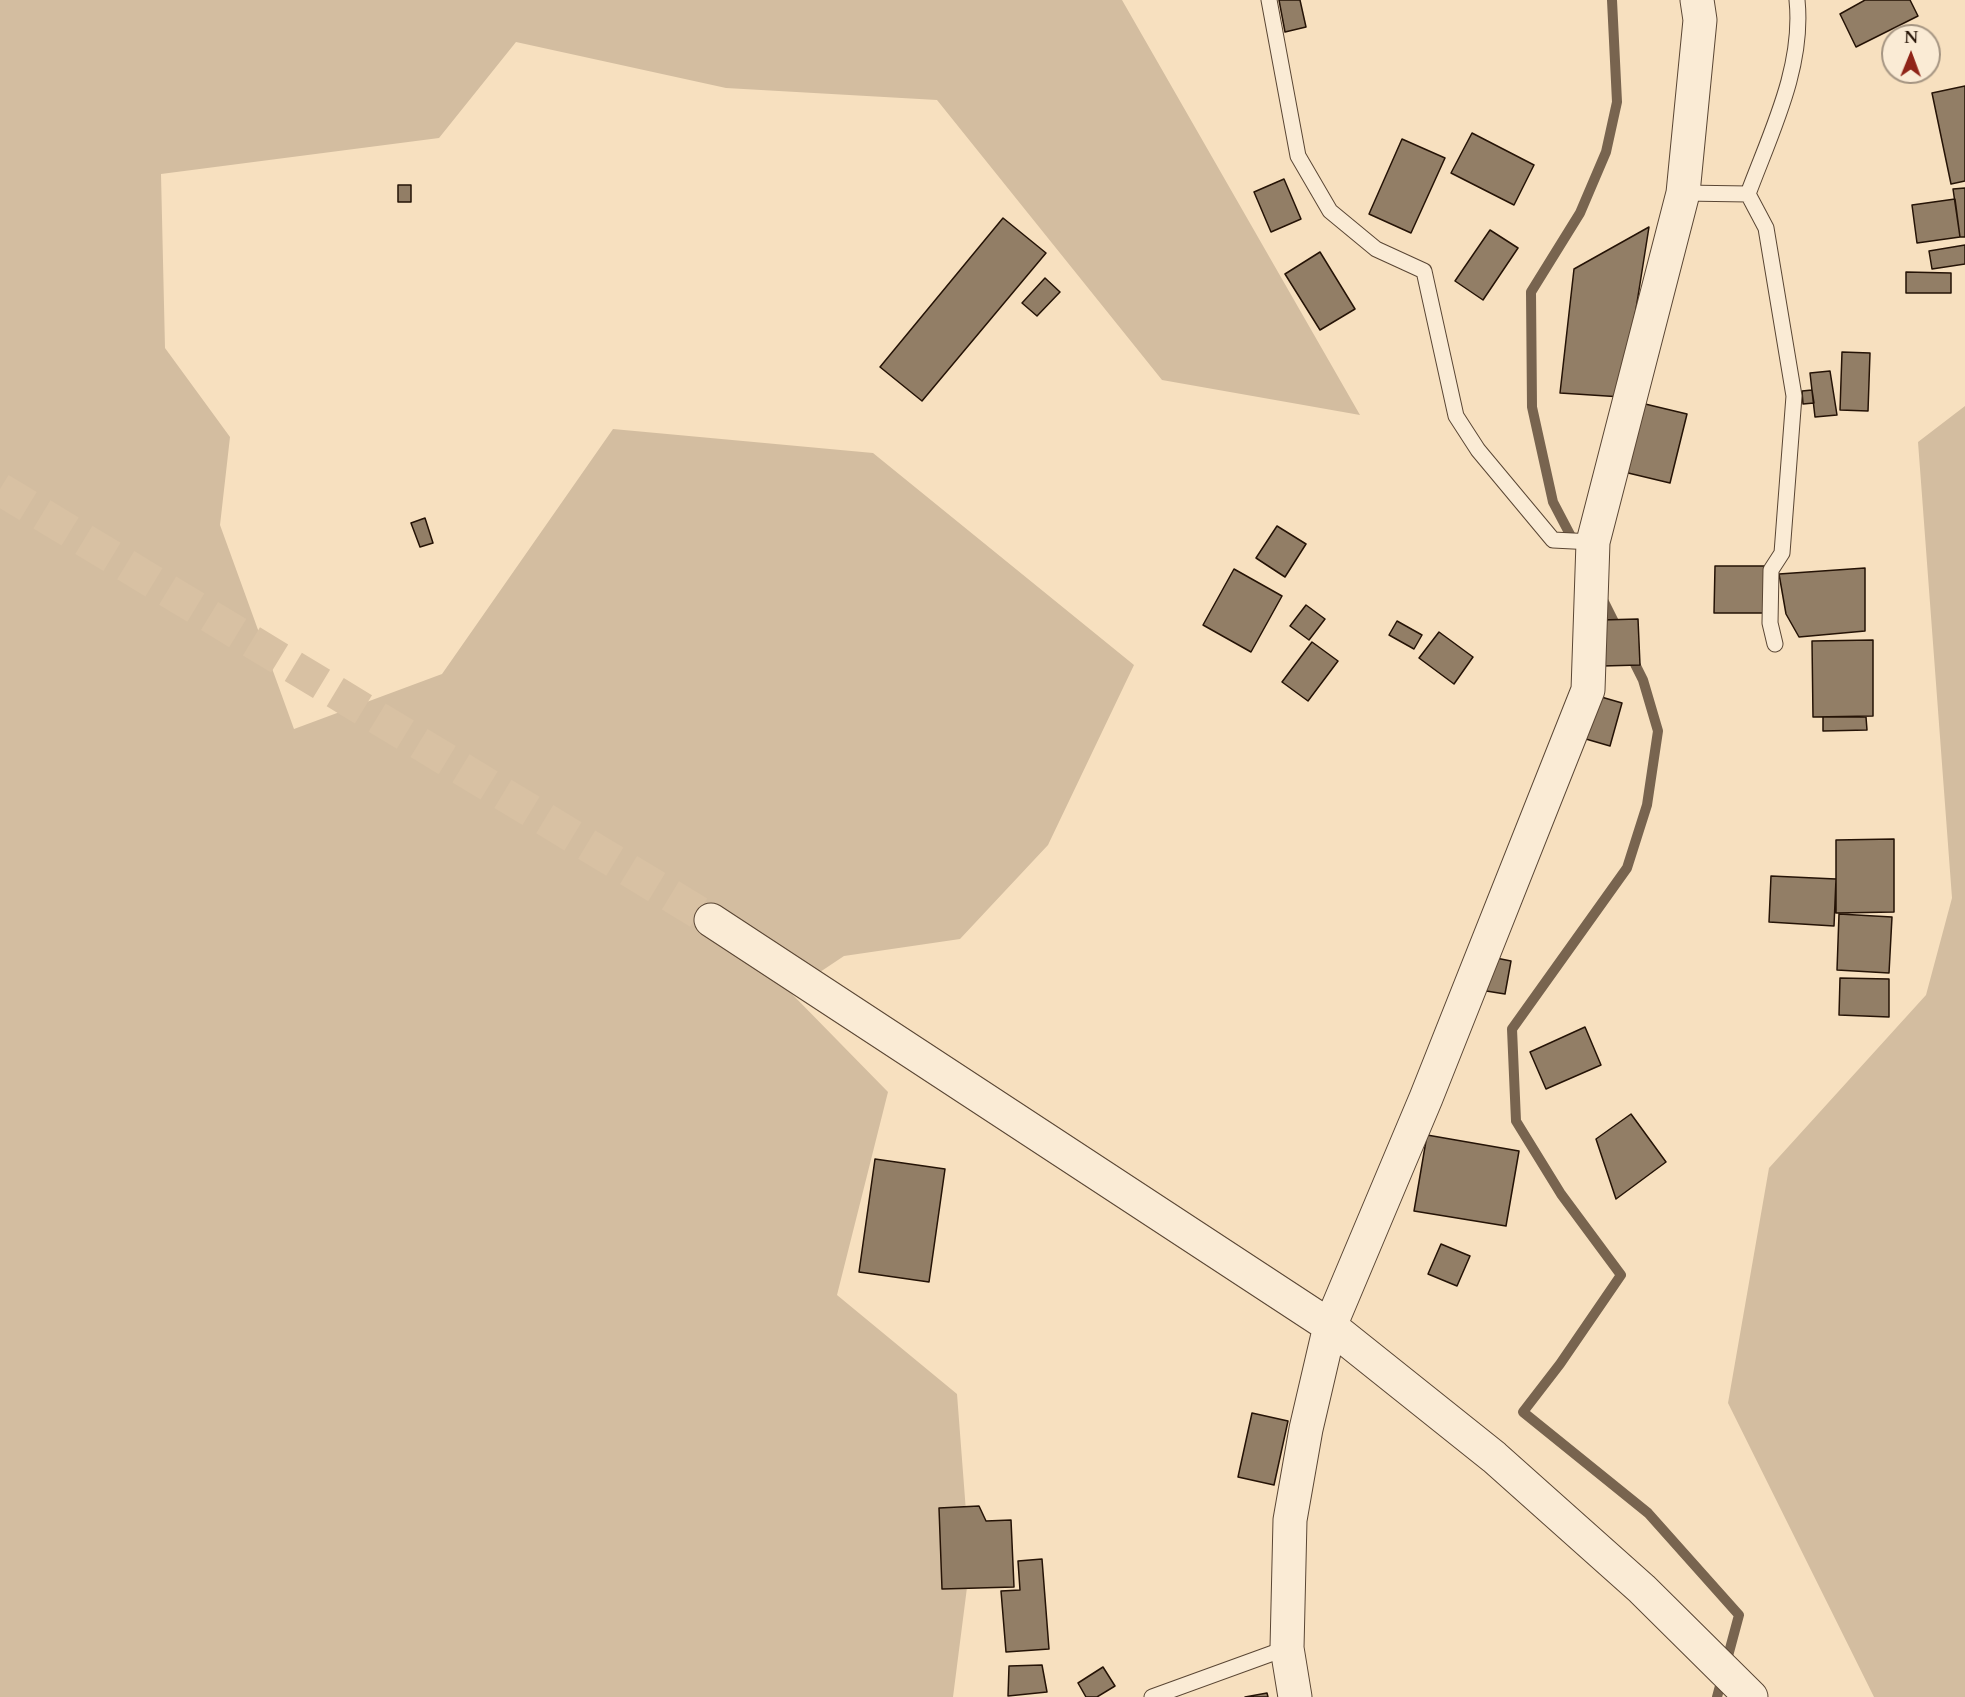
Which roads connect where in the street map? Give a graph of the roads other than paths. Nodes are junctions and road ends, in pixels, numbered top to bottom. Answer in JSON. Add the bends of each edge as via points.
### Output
{"nodes":[{"id":1,"x":1269,"y":0,"type":"edge"},
{"id":2,"x":1697,"y":0,"type":"edge"},
{"id":3,"x":1797,"y":0,"type":"edge"},
{"id":4,"x":1683,"y":193,"type":"junction"},
{"id":5,"x":1748,"y":194,"type":"junction"},
{"id":6,"x":1593,"y":542,"type":"junction"},
{"id":7,"x":1775,"y":644,"type":"dead end"},
{"id":8,"x":711,"y":920,"type":"tunnel mouth"},
{"id":9,"x":1330,"y":1326,"type":"junction"},
{"id":10,"x":1287,"y":1648,"type":"junction"},
{"id":11,"x":1152,"y":1697,"type":"edge"},
{"id":12,"x":1295,"y":1697,"type":"edge"},
{"id":13,"x":1751,"y":1697,"type":"edge"}],
"edges":[{"from":1,"to":6,"type":"lane","via":[[1298,156],[1330,211],[1376,249],[1424,271],[1456,416],[1478,450],[1553,540]]},
{"from":2,"to":4,"type":"street","via":[[1700,20]]},
{"from":3,"to":5,"type":"lane","via":[[1800,22],[1791,77]]},
{"from":4,"to":5,"type":"lane"},
{"from":4,"to":6,"type":"street"},
{"from":5,"to":7,"type":"lane","via":[[1766,228],[1794,396],[1782,553],[1771,570],[1770,623]]},
{"from":6,"to":9,"type":"street","via":[[1588,690],[1426,1098]]},
{"from":8,"to":9,"type":"street"},
{"from":9,"to":10,"type":"street","via":[[1290,1520]]},
{"from":9,"to":13,"type":"street","via":[[1494,1457],[1642,1589]]},
{"from":10,"to":11,"type":"lane"},
{"from":10,"to":12,"type":"street"}]}
